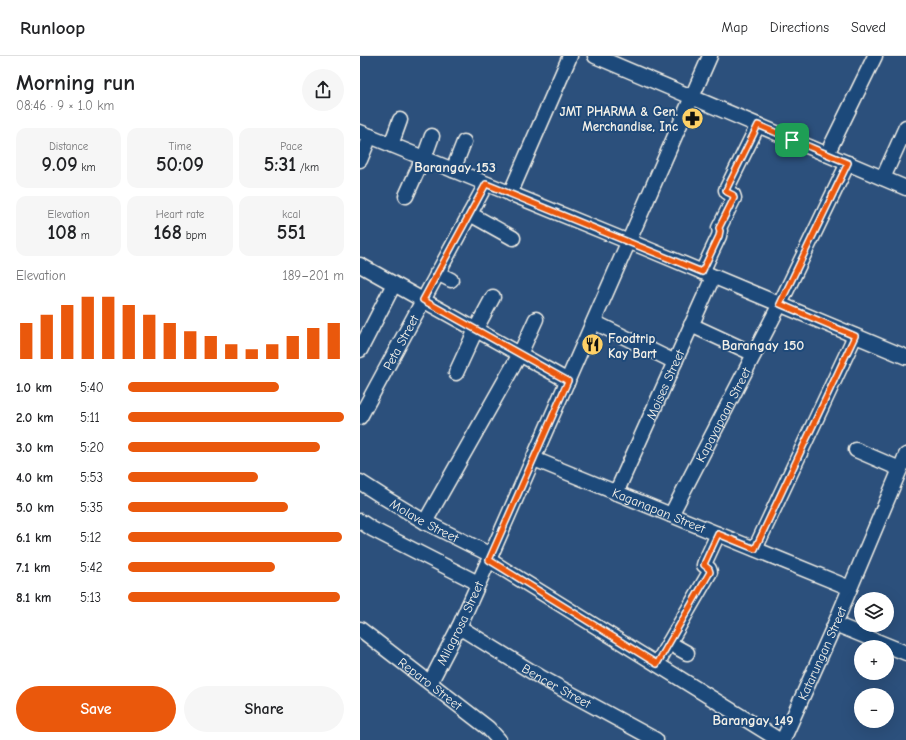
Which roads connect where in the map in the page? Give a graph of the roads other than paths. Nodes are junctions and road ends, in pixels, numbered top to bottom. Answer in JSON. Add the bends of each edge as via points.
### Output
{"nodes":[{"id":1,"x":570,"y":56,"type":"edge"},
{"id":2,"x":595,"y":56,"type":"edge"},
{"id":3,"x":710,"y":56,"type":"edge"},
{"id":4,"x":874,"y":56,"type":"edge"},
{"id":5,"x":692,"y":97,"type":"junction"},
{"id":6,"x":400,"y":120,"type":"dead end"},
{"id":7,"x":758,"y":125,"type":"junction"},
{"id":8,"x":906,"y":127,"type":"edge"},
{"id":9,"x":365,"y":134,"type":"edge"},
{"id":10,"x":432,"y":136,"type":"dead end"},
{"id":11,"x":464,"y":142,"type":"dead end"},
{"id":12,"x":391,"y":145,"type":"junction"},
{"id":13,"x":827,"y":154,"type":"junction"},
{"id":14,"x":423,"y":158,"type":"junction"},
{"id":15,"x":360,"y":160,"type":"edge"},
{"id":16,"x":848,"y":163,"type":"junction"},
{"id":17,"x":453,"y":170,"type":"junction"},
{"id":18,"x":883,"y":178,"type":"junction"},
{"id":19,"x":486,"y":184,"type":"junction"},
{"id":20,"x":906,"y":188,"type":"edge"},
{"id":21,"x":510,"y":194,"type":"junction"},
{"id":22,"x":406,"y":196,"type":"dead end"},
{"id":23,"x":464,"y":219,"type":"junction"},
{"id":24,"x":513,"y":238,"type":"dead end"},
{"id":25,"x":629,"y":242,"type":"junction"},
{"id":26,"x":360,"y":265,"type":"edge"},
{"id":27,"x":437,"y":273,"type":"junction"},
{"id":28,"x":708,"y":274,"type":"junction"},
{"id":29,"x":451,"y":280,"type":"dead end"},
{"id":30,"x":394,"y":284,"type":"junction"},
{"id":31,"x":493,"y":297,"type":"dead end"},
{"id":32,"x":423,"y":300,"type":"junction"},
{"id":33,"x":780,"y":304,"type":"junction"},
{"id":34,"x":536,"y":319,"type":"dead end"},
{"id":35,"x":594,"y":322,"type":"junction"},
{"id":36,"x":691,"y":325,"type":"junction"},
{"id":37,"x":477,"y":330,"type":"junction"},
{"id":38,"x":855,"y":336,"type":"junction"},
{"id":39,"x":360,"y":350,"type":"edge"},
{"id":40,"x":520,"y":354,"type":"junction"},
{"id":41,"x":754,"y":354,"type":"junction"},
{"id":42,"x":906,"y":357,"type":"edge"},
{"id":43,"x":675,"y":362,"type":"junction"},
{"id":44,"x":456,"y":373,"type":"dead end"},
{"id":45,"x":568,"y":381,"type":"junction"},
{"id":46,"x":360,"y":417,"type":"edge"},
{"id":47,"x":856,"y":450,"type":"dead end"},
{"id":48,"x":906,"y":455,"type":"edge"},
{"id":49,"x":534,"y":459,"type":"junction"},
{"id":50,"x":900,"y":469,"type":"junction"},
{"id":51,"x":360,"y":482,"type":"edge"},
{"id":52,"x":616,"y":492,"type":"junction"},
{"id":53,"x":671,"y":515,"type":"junction"},
{"id":54,"x":360,"y":521,"type":"edge"},
{"id":55,"x":425,"y":522,"type":"junction"},
{"id":56,"x":718,"y":534,"type":"junction"},
{"id":57,"x":755,"y":549,"type":"junction"},
{"id":58,"x":490,"y":558,"type":"junction"},
{"id":59,"x":478,"y":583,"type":"junction"},
{"id":60,"x":850,"y":588,"type":"junction"},
{"id":61,"x":835,"y":624,"type":"junction"},
{"id":62,"x":459,"y":627,"type":"junction"},
{"id":63,"x":360,"y":629,"type":"edge"},
{"id":64,"x":669,"y":643,"type":"junction"},
{"id":65,"x":687,"y":653,"type":"dead end"},
{"id":66,"x":906,"y":653,"type":"edge"},
{"id":67,"x":657,"y":664,"type":"junction"},
{"id":68,"x":430,"y":683,"type":"junction"},
{"id":69,"x":499,"y":740,"type":"edge"},
{"id":70,"x":656,"y":740,"type":"edge"},
{"id":71,"x":779,"y":740,"type":"edge"},
{"id":72,"x":784,"y":740,"type":"edge"}],
"edges":[{"from":1,"to":21,"type":"street"},
{"from":2,"to":5,"type":"street"},
{"from":3,"to":5,"type":"street","name":"Milagrosa Street"},
{"from":4,"to":13,"type":"street"},
{"from":5,"to":7,"type":"street"},
{"from":5,"to":25,"type":"street","name":"Milagrosa Street"},
{"from":6,"to":12,"type":"street"},
{"from":7,"to":13,"type":"street"},
{"from":7,"to":28,"type":"street","name":"Moises Street","via":[[726,190],[734,198],[719,228]]},
{"from":8,"to":18,"type":"street"},
{"from":9,"to":12,"type":"street"},
{"from":9,"to":15,"type":"street"},
{"from":10,"to":14,"type":"street"},
{"from":11,"to":17,"type":"street"},
{"from":12,"to":14,"type":"street"},
{"from":13,"to":16,"type":"street"},
{"from":14,"to":17,"type":"street"},
{"from":14,"to":22,"type":"street"},
{"from":16,"to":18,"type":"street"},
{"from":16,"to":33,"type":"street","name":"Kapayapaan Street"},
{"from":17,"to":19,"type":"street"},
{"from":18,"to":20,"type":"street"},
{"from":19,"to":21,"type":"street"},
{"from":19,"to":23,"type":"street","name":"Peta Street"},
{"from":21,"to":25,"type":"street"},
{"from":23,"to":24,"type":"street"},
{"from":23,"to":27,"type":"street","name":"Peta Street"},
{"from":25,"to":28,"type":"street"},
{"from":25,"to":35,"type":"street","name":"Milagrosa Street"},
{"from":26,"to":30,"type":"street"},
{"from":27,"to":29,"type":"street"},
{"from":27,"to":32,"type":"street","name":"Peta Street"},
{"from":28,"to":33,"type":"street"},
{"from":28,"to":36,"type":"street","name":"Moises Street"},
{"from":30,"to":32,"type":"street"},
{"from":30,"to":39,"type":"street"},
{"from":31,"to":37,"type":"street"},
{"from":32,"to":37,"type":"street"},
{"from":32,"to":46,"type":"street","name":"Peta Street"},
{"from":33,"to":38,"type":"street"},
{"from":33,"to":41,"type":"street","name":"Kapayapaan Street"},
{"from":34,"to":40,"type":"street"},
{"from":35,"to":43,"type":"street"},
{"from":35,"to":45,"type":"street","name":"Milagrosa Street"},
{"from":36,"to":41,"type":"street"},
{"from":36,"to":43,"type":"street","name":"Moises Street"},
{"from":37,"to":40,"type":"street"},
{"from":37,"to":44,"type":"street"},
{"from":38,"to":42,"type":"street"},
{"from":38,"to":57,"type":"street"},
{"from":40,"to":45,"type":"street"},
{"from":40,"to":55,"type":"street"},
{"from":41,"to":53,"type":"street","name":"Kapayapaan Street"},
{"from":43,"to":52,"type":"street","name":"Moises Street"},
{"from":45,"to":49,"type":"street","name":"Milagrosa Street"},
{"from":47,"to":50,"type":"street"},
{"from":48,"to":50,"type":"street","name":"Katarungan Street"},
{"from":49,"to":52,"type":"street","name":"Kaganapan Street"},
{"from":49,"to":58,"type":"street","name":"Milagrosa Street"},
{"from":50,"to":60,"type":"street","name":"Katarungan Street"},
{"from":51,"to":55,"type":"street","name":"Molave Street"},
{"from":52,"to":53,"type":"street","name":"Kaganapan Street"},
{"from":53,"to":56,"type":"street","name":"Kaganapan Street"},
{"from":54,"to":59,"type":"street"},
{"from":55,"to":58,"type":"street","name":"Molave Street"},
{"from":56,"to":57,"type":"street","name":"Kaganapan Street"},
{"from":56,"to":64,"type":"street","via":[[704,565],[710,572]]},
{"from":57,"to":60,"type":"street","name":"Kaganapan Street"},
{"from":58,"to":59,"type":"street","name":"Milagrosa Street"},
{"from":58,"to":67,"type":"street","name":"Molave Street"},
{"from":59,"to":62,"type":"street","name":"Milagrosa Street"},
{"from":60,"to":61,"type":"street","name":"Katarungan Street"},
{"from":61,"to":66,"type":"street"},
{"from":61,"to":72,"type":"street","name":"Katarungan Street"},
{"from":62,"to":68,"type":"street","name":"Milagrosa Street"},
{"from":62,"to":70,"type":"street","name":"Bencer Street","via":[[542,678]]},
{"from":63,"to":68,"type":"street","name":"Reparo Street"},
{"from":64,"to":65,"type":"street"},
{"from":64,"to":67,"type":"street"},
{"from":67,"to":71,"type":"street","name":"Molave Street"},
{"from":68,"to":69,"type":"street","name":"Reparo Street","via":[[488,728]]}]}
